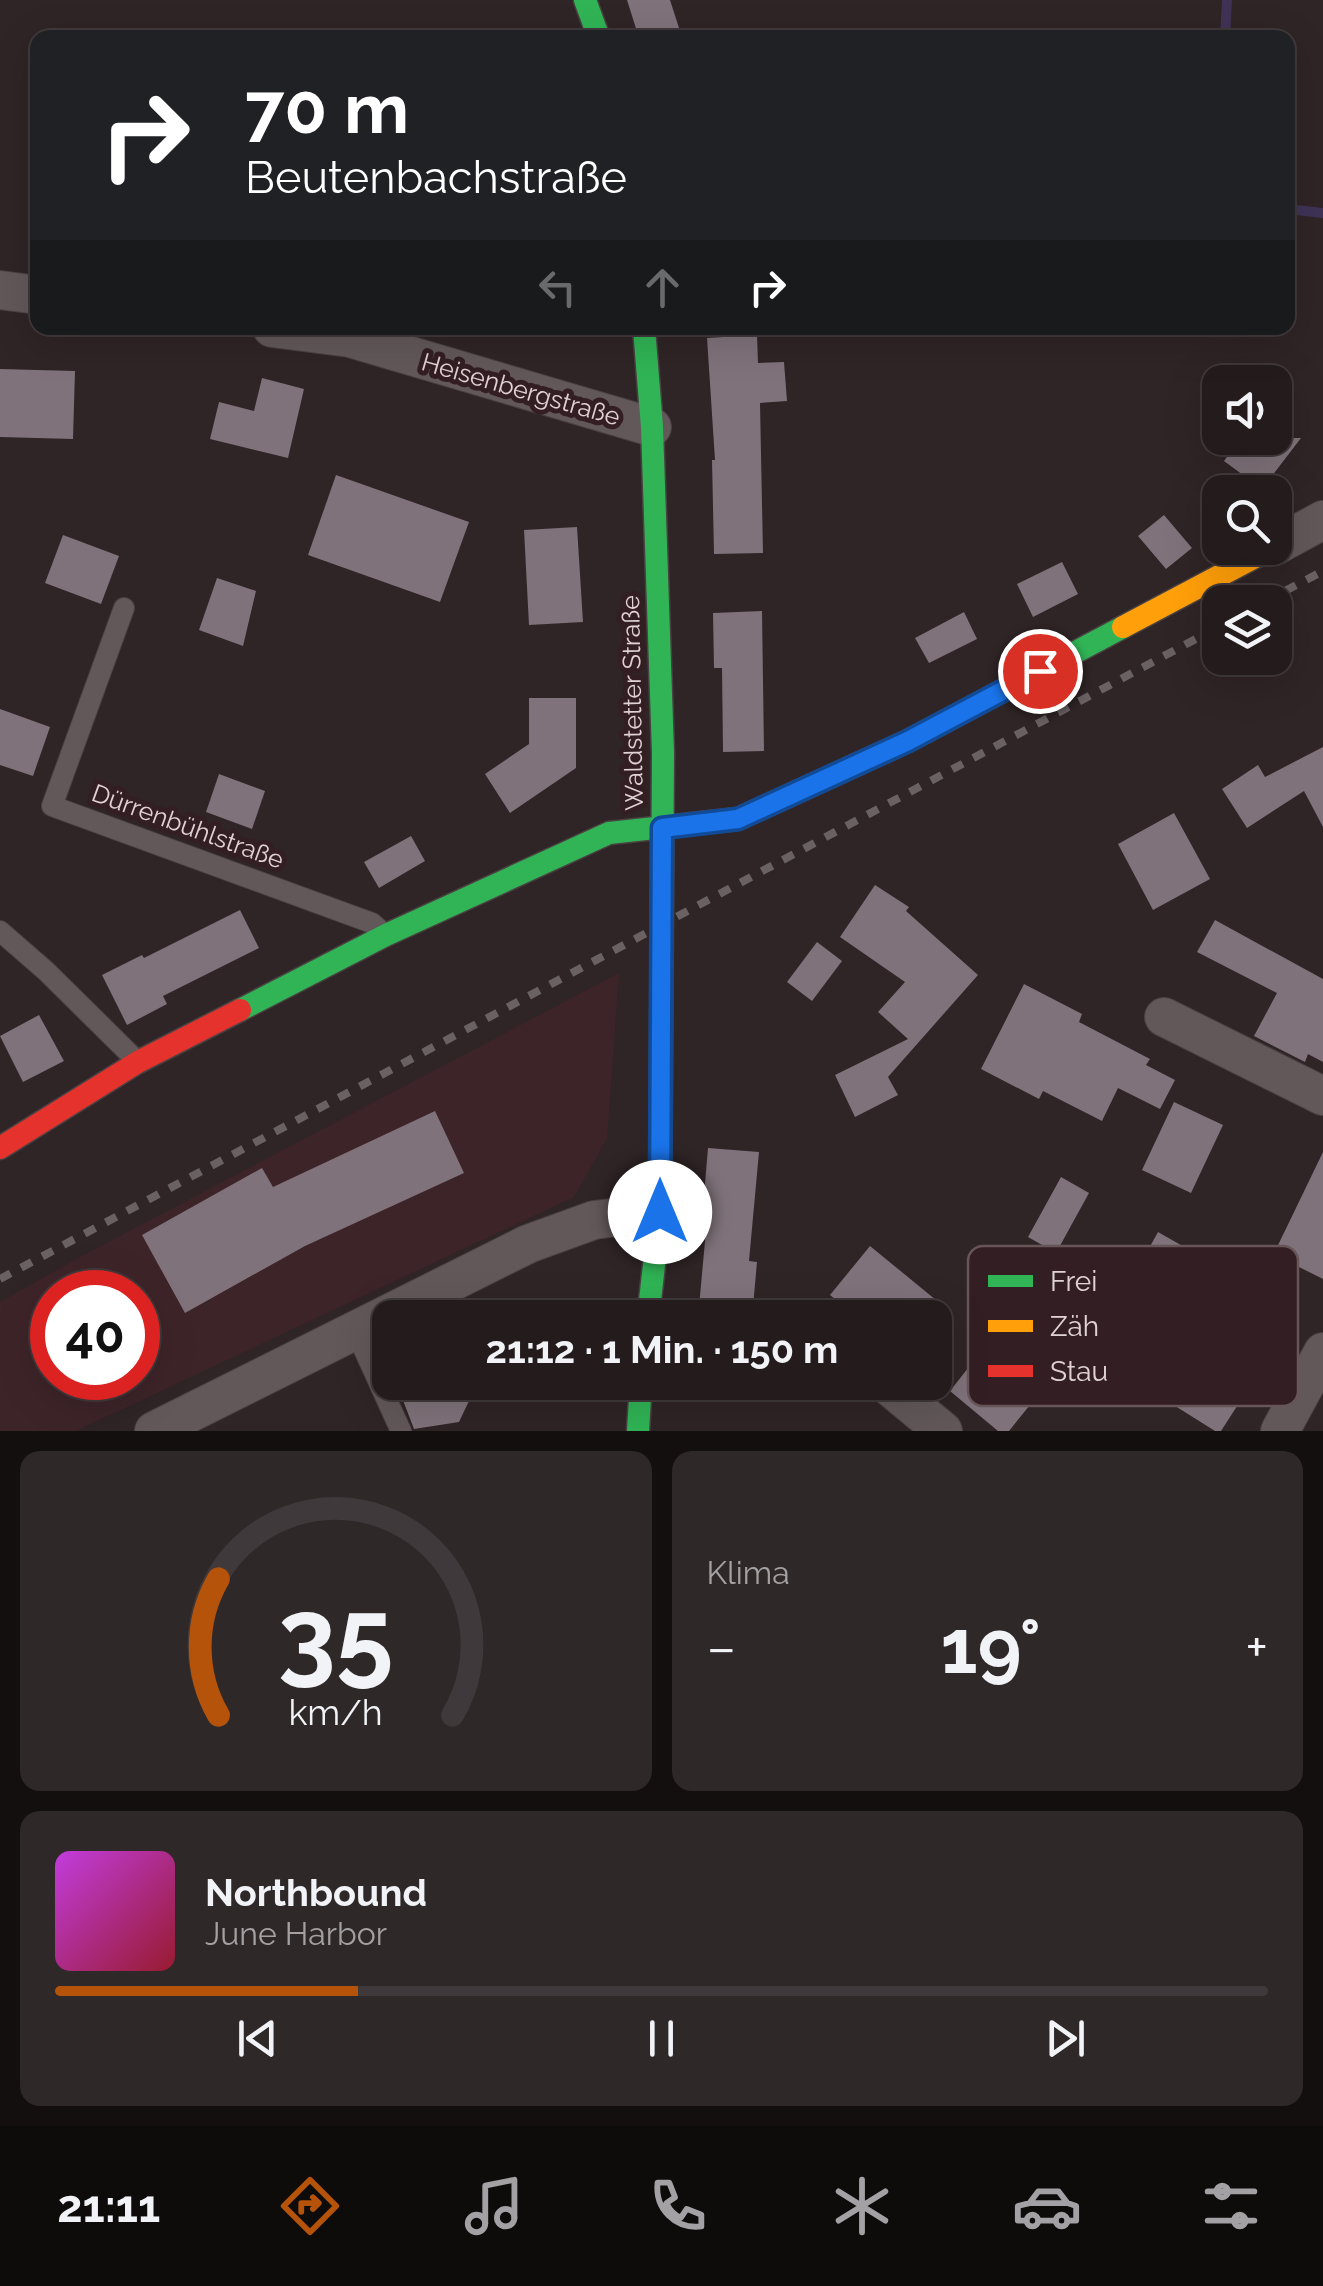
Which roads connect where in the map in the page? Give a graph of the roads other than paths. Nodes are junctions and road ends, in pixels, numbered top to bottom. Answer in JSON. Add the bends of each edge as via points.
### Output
{"nodes":[{"id":1,"x":585,"y":0,"type":"edge"},
{"id":2,"x":595,"y":30,"type":"edge"},
{"id":3,"x":0,"y":290,"type":"edge"},
{"id":4,"x":30,"y":294,"type":"edge"},
{"id":5,"x":327,"y":335,"type":"edge"},
{"id":6,"x":645,"y":335,"type":"edge"},
{"id":7,"x":652,"y":427,"type":"junction"},
{"id":8,"x":1323,"y":520,"type":"edge"},
{"id":9,"x":1292,"y":537,"type":"edge"},
{"id":10,"x":1239,"y":565,"type":"edge"},
{"id":11,"x":124,"y":608,"type":"dead end"},
{"id":12,"x":662,"y":828,"type":"junction"},
{"id":13,"x":0,"y":931,"type":"edge"},
{"id":14,"x":386,"y":935,"type":"junction"},
{"id":15,"x":1164,"y":1017,"type":"dead end"},
{"id":16,"x":138,"y":1062,"type":"junction"},
{"id":17,"x":1323,"y":1096,"type":"edge"},
{"id":18,"x":0,"y":1148,"type":"edge"},
{"id":19,"x":660,"y":1212,"type":"junction"},
{"id":20,"x":650,"y":1300,"type":"edge"},
{"id":21,"x":355,"y":1330,"type":"junction"},
{"id":22,"x":1323,"y":1352,"type":"edge"},
{"id":23,"x":1298,"y":1398,"type":"edge"},
{"id":24,"x":640,"y":1400,"type":"edge"},
{"id":25,"x":906,"y":1400,"type":"edge"},
{"id":26,"x":1294,"y":1406,"type":"edge"},
{"id":27,"x":154,"y":1431,"type":"edge"},
{"id":28,"x":401,"y":1431,"type":"edge"},
{"id":29,"x":638,"y":1431,"type":"edge"},
{"id":30,"x":943,"y":1431,"type":"edge"},
{"id":31,"x":1280,"y":1431,"type":"edge"}],
"edges":[{"from":1,"to":2,"type":"street"},
{"from":3,"to":4,"type":"street"},
{"from":5,"to":7,"type":"street","name":"Heisenbergstraße"},
{"from":6,"to":7,"type":"street","name":"Waldstetter Straße"},
{"from":7,"to":12,"type":"street","name":"Waldstetter Straße"},
{"from":8,"to":9,"type":"street"},
{"from":10,"to":12,"type":"street","via":[[908,741],[738,819]]},
{"from":11,"to":14,"type":"lane","name":"Dürrenbühlstraße","via":[[52,806],[372,923]]},
{"from":12,"to":14,"type":"street","via":[[608,833]]},
{"from":12,"to":19,"type":"street","name":"Waldstetter Straße"},
{"from":13,"to":16,"type":"lane"},
{"from":14,"to":16,"type":"street"},
{"from":15,"to":17,"type":"street"},
{"from":16,"to":18,"type":"street"},
{"from":19,"to":20,"type":"street","name":"Waldstetter Straße"},
{"from":19,"to":21,"type":"street","via":[[594,1220],[528,1244]]},
{"from":21,"to":27,"type":"street"},
{"from":21,"to":28,"type":"lane"},
{"from":22,"to":23,"type":"street"},
{"from":24,"to":29,"type":"street"},
{"from":25,"to":30,"type":"street"},
{"from":26,"to":31,"type":"street"}]}
